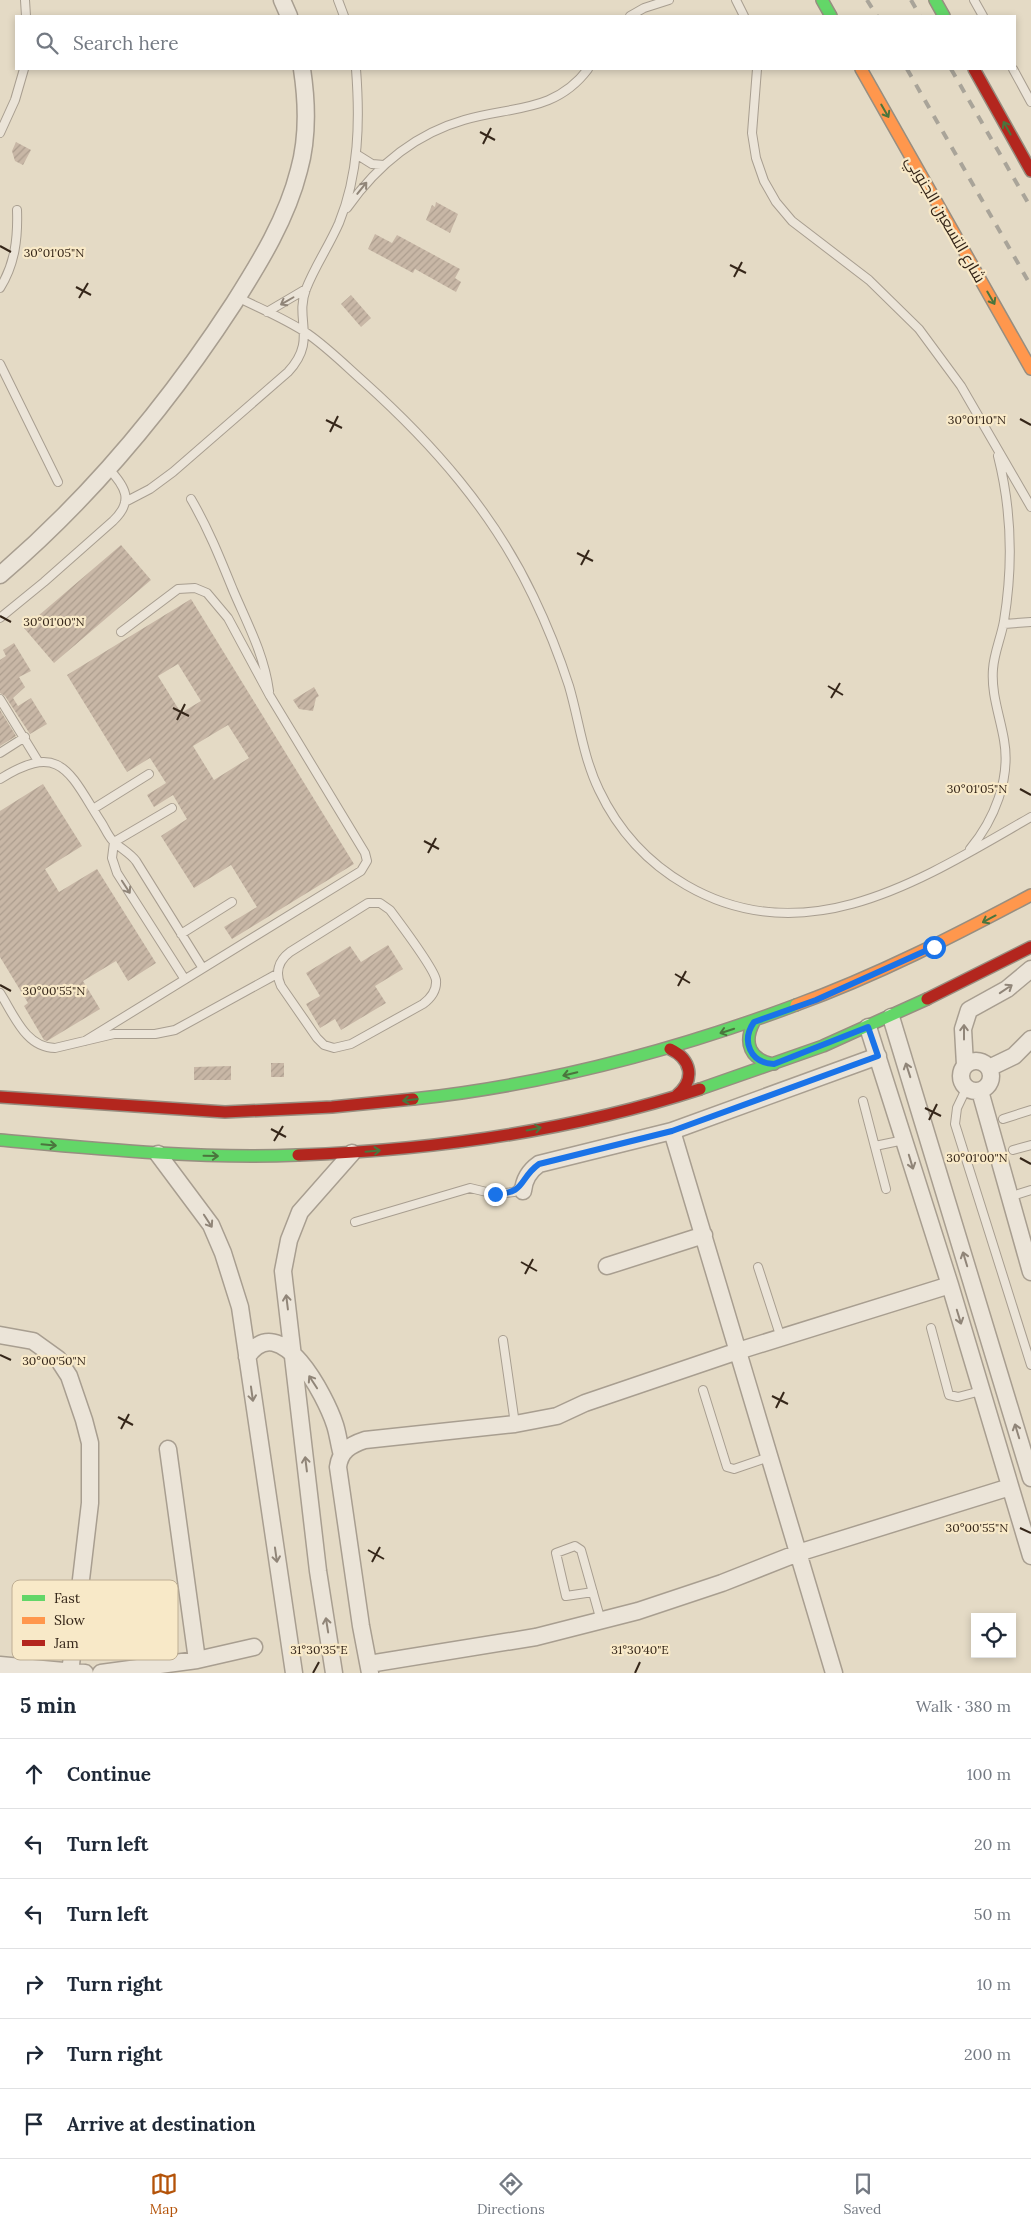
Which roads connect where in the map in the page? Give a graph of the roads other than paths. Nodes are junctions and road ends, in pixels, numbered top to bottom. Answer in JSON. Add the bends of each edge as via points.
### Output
{"nodes":[{"id":1,"x":25,"y":0,"type":"edge"},
{"id":2,"x":282,"y":0,"type":"edge"},
{"id":3,"x":338,"y":0,"type":"edge"},
{"id":4,"x":669,"y":0,"type":"edge"},
{"id":5,"x":736,"y":0,"type":"edge"},
{"id":6,"x":822,"y":0,"type":"edge"},
{"id":7,"x":935,"y":0,"type":"edge"},
{"id":8,"x":974,"y":0,"type":"edge"},
{"id":9,"x":26,"y":15,"type":"edge"},
{"id":10,"x":289,"y":15,"type":"edge"},
{"id":11,"x":344,"y":15,"type":"edge"},
{"id":12,"x":632,"y":15,"type":"edge"},
{"id":13,"x":744,"y":15,"type":"edge"},
{"id":14,"x":830,"y":15,"type":"edge"},
{"id":15,"x":943,"y":15,"type":"edge"},
{"id":16,"x":982,"y":15,"type":"edge"},
{"id":17,"x":24,"y":70,"type":"edge"},
{"id":18,"x":302,"y":70,"type":"edge"},
{"id":19,"x":356,"y":70,"type":"edge"},
{"id":20,"x":587,"y":70,"type":"edge"},
{"id":21,"x":757,"y":70,"type":"edge"},
{"id":22,"x":862,"y":70,"type":"edge"},
{"id":23,"x":975,"y":70,"type":"edge"},
{"id":24,"x":1014,"y":70,"type":"edge"},
{"id":25,"x":1031,"y":102,"type":"edge"},
{"id":26,"x":0,"y":133,"type":"edge"},
{"id":27,"x":356,"y":154,"type":"junction"},
{"id":28,"x":384,"y":165,"type":"junction"},
{"id":29,"x":1031,"y":171,"type":"edge"},
{"id":30,"x":17,"y":210,"type":"dead end"},
{"id":31,"x":342,"y":214,"type":"junction"},
{"id":32,"x":0,"y":288,"type":"edge"},
{"id":33,"x":306,"y":290,"type":"junction"},
{"id":34,"x":237,"y":297,"type":"junction"},
{"id":35,"x":267,"y":312,"type":"junction"},
{"id":36,"x":305,"y":332,"type":"junction"},
{"id":37,"x":0,"y":364,"type":"edge"},
{"id":38,"x":1031,"y":369,"type":"edge"},
{"id":39,"x":996,"y":447,"type":"junction"},
{"id":40,"x":108,"y":468,"type":"junction"},
{"id":41,"x":58,"y":482,"type":"dead end"},
{"id":42,"x":192,"y":499,"type":"dead end"},
{"id":43,"x":125,"y":502,"type":"junction"},
{"id":44,"x":1031,"y":507,"type":"edge"},
{"id":45,"x":0,"y":575,"type":"edge"},
{"id":46,"x":0,"y":618,"type":"edge"},
{"id":47,"x":1031,"y":622,"type":"edge"},
{"id":48,"x":1004,"y":624,"type":"junction"},
{"id":49,"x":121,"y":632,"type":"dead end"},
{"id":50,"x":270,"y":696,"type":"junction"},
{"id":51,"x":0,"y":699,"type":"edge"},
{"id":52,"x":25,"y":737,"type":"junction"},
{"id":53,"x":0,"y":753,"type":"edge"},
{"id":54,"x":38,"y":761,"type":"junction"},
{"id":55,"x":149,"y":774,"type":"dead end"},
{"id":56,"x":0,"y":779,"type":"edge"},
{"id":57,"x":172,"y":808,"type":"dead end"},
{"id":58,"x":93,"y":809,"type":"junction"},
{"id":59,"x":1031,"y":817,"type":"edge"},
{"id":60,"x":114,"y":842,"type":"junction"},
{"id":61,"x":967,"y":853,"type":"junction"},
{"id":62,"x":1031,"y":895,"type":"edge"},
{"id":63,"x":232,"y":902,"type":"dead end"},
{"id":64,"x":181,"y":934,"type":"junction"},
{"id":65,"x":1031,"y":947,"type":"edge"},
{"id":66,"x":202,"y":967,"type":"junction"},
{"id":67,"x":1031,"y":969,"type":"edge"},
{"id":68,"x":277,"y":974,"type":"junction"},
{"id":69,"x":184,"y":978,"type":"junction"},
{"id":70,"x":0,"y":993,"type":"edge"},
{"id":71,"x":891,"y":1017,"type":"junction"},
{"id":72,"x":754,"y":1022,"type":"junction"},
{"id":73,"x":868,"y":1027,"type":"junction"},
{"id":74,"x":1031,"y":1039,"type":"edge"},
{"id":75,"x":85,"y":1041,"type":"junction"},
{"id":76,"x":670,"y":1049,"type":"junction"},
{"id":77,"x":878,"y":1056,"type":"junction"},
{"id":78,"x":774,"y":1064,"type":"junction"},
{"id":79,"x":965,"y":1065,"type":"junction"},
{"id":80,"x":989,"y":1068,"type":"junction"},
{"id":81,"x":973,"y":1090,"type":"junction"},
{"id":82,"x":677,"y":1095,"type":"junction"},
{"id":83,"x":916,"y":1095,"type":"junction"},
{"id":84,"x":0,"y":1097,"type":"edge"},
{"id":85,"x":863,"y":1101,"type":"dead end"},
{"id":86,"x":893,"y":1103,"type":"junction"},
{"id":87,"x":1031,"y":1110,"type":"edge"},
{"id":88,"x":1003,"y":1119,"type":"dead end"},
{"id":89,"x":672,"y":1131,"type":"junction"},
{"id":90,"x":0,"y":1140,"type":"edge"},
{"id":91,"x":904,"y":1140,"type":"junction"},
{"id":92,"x":1031,"y":1145,"type":"edge"},
{"id":93,"x":875,"y":1146,"type":"junction"},
{"id":94,"x":1013,"y":1150,"type":"dead end"},
{"id":95,"x":352,"y":1153,"type":"junction"},
{"id":96,"x":158,"y":1154,"type":"junction"},
{"id":97,"x":523,"y":1187,"type":"joint"},
{"id":98,"x":886,"y":1189,"type":"dead end"},
{"id":99,"x":1031,"y":1190,"type":"edge"},
{"id":100,"x":1009,"y":1197,"type":"junction"},
{"id":101,"x":355,"y":1222,"type":"dead end"},
{"id":102,"x":704,"y":1236,"type":"junction"},
{"id":103,"x":607,"y":1266,"type":"dead end"},
{"id":104,"x":758,"y":1267,"type":"dead end"},
{"id":105,"x":1031,"y":1272,"type":"edge"},
{"id":106,"x":950,"y":1286,"type":"junction"},
{"id":107,"x":932,"y":1328,"type":"dead end"},
{"id":108,"x":0,"y":1334,"type":"edge"},
{"id":109,"x":781,"y":1338,"type":"junction"},
{"id":110,"x":503,"y":1340,"type":"dead end"},
{"id":111,"x":738,"y":1351,"type":"junction"},
{"id":112,"x":293,"y":1354,"type":"junction"},
{"id":113,"x":247,"y":1358,"type":"junction"},
{"id":114,"x":1031,"y":1365,"type":"edge"},
{"id":115,"x":702,"y":1390,"type":"dead end"},
{"id":116,"x":981,"y":1391,"type":"junction"},
{"id":117,"x":515,"y":1424,"type":"junction"},
{"id":118,"x":168,"y":1449,"type":"dead end"},
{"id":119,"x":342,"y":1455,"type":"junction"},
{"id":120,"x":769,"y":1457,"type":"junction"},
{"id":121,"x":1031,"y":1478,"type":"edge"},
{"id":122,"x":1010,"y":1487,"type":"junction"},
{"id":123,"x":798,"y":1553,"type":"junction"},
{"id":124,"x":1031,"y":1556,"type":"edge"},
{"id":125,"x":83,"y":1580,"type":"edge"},
{"id":126,"x":593,"y":1592,"type":"junction"},
{"id":127,"x":601,"y":1621,"type":"junction"},
{"id":128,"x":254,"y":1648,"type":"dead end"},
{"id":129,"x":76,"y":1660,"type":"edge"},
{"id":130,"x":196,"y":1660,"type":"junction"},
{"id":131,"x":0,"y":1664,"type":"edge"},
{"id":132,"x":370,"y":1669,"type":"edge"},
{"id":133,"x":75,"y":1673,"type":"edge"},
{"id":134,"x":101,"y":1673,"type":"edge"},
{"id":135,"x":294,"y":1673,"type":"edge"},
{"id":136,"x":334,"y":1673,"type":"edge"},
{"id":137,"x":834,"y":1673,"type":"edge"}],
"edges":[{"from":1,"to":9,"type":"lane"},
{"from":2,"to":10,"type":"street"},
{"from":3,"to":11,"type":"lane"},
{"from":4,"to":12,"type":"lane"},
{"from":5,"to":13,"type":"lane"},
{"from":6,"to":14,"type":"main road"},
{"from":7,"to":15,"type":"main road"},
{"from":8,"to":16,"type":"lane"},
{"from":17,"to":26,"type":"lane"},
{"from":18,"to":34,"type":"street","via":[[306,115],[299,170],[280,222]]},
{"from":19,"to":27,"type":"lane"},
{"from":20,"to":28,"type":"lane","via":[[556,98],[540,105],[463,120],[408,146]]},
{"from":21,"to":39,"type":"lane","via":[[752,134],[764,181],[776,202],[792,221],[869,280],[919,330],[962,386]]},
{"from":22,"to":38,"type":"main road","name":"شارع التسعين الجنوبي","one_way":true},
{"from":29,"to":23,"type":"main road","one_way":true},
{"from":24,"to":25,"type":"lane"},
{"from":27,"to":28,"type":"lane","via":[[372,164]]},
{"from":27,"to":31,"type":"lane"},
{"from":31,"to":28,"type":"lane","one_way":true},
{"from":30,"to":32,"type":"lane","via":[[15,249]]},
{"from":31,"to":33,"type":"lane"},
{"from":33,"to":35,"type":"lane","one_way":true},
{"from":33,"to":36,"type":"lane","via":[[303,304]]},
{"from":34,"to":35,"type":"lane"},
{"from":34,"to":40,"type":"street","via":[[178,384]]},
{"from":35,"to":36,"type":"lane"},
{"from":36,"to":43,"type":"lane","via":[[299,358],[288,372],[173,472]]},
{"from":36,"to":61,"type":"lane","via":[[421,435],[484,510],[533,595],[553,640],[598,789],[617,822],[649,858],[688,886],[723,902],[780,913],[837,908],[904,886]]},
{"from":37,"to":41,"type":"lane"},
{"from":39,"to":44,"type":"lane"},
{"from":39,"to":48,"type":"lane","via":[[1010,535]]},
{"from":40,"to":43,"type":"lane","via":[[124,487]]},
{"from":40,"to":45,"type":"street","via":[[40,539]]},
{"from":42,"to":50,"type":"lane","via":[[254,636]]},
{"from":43,"to":46,"type":"lane","via":[[112,522]]},
{"from":47,"to":48,"type":"lane"},
{"from":48,"to":61,"type":"lane","via":[[993,670],[994,702],[1004,741],[1003,782],[990,820]]},
{"from":49,"to":50,"type":"lane","via":[[172,592],[187,588],[201,590],[228,618]]},
{"from":50,"to":66,"type":"lane","via":[[365,853],[366,865]]},
{"from":51,"to":52,"type":"lane"},
{"from":52,"to":53,"type":"lane"},
{"from":52,"to":54,"type":"lane"},
{"from":54,"to":56,"type":"lane","via":[[25,764]]},
{"from":54,"to":58,"type":"lane","via":[[54,764],[68,772]]},
{"from":55,"to":58,"type":"lane"},
{"from":57,"to":60,"type":"lane"},
{"from":58,"to":60,"type":"lane"},
{"from":59,"to":61,"type":"lane"},
{"from":60,"to":64,"type":"lane","via":[[136,861]]},
{"from":60,"to":69,"type":"lane","one_way":true,"via":[[112,858],[117,873]]},
{"from":62,"to":72,"type":"main road","one_way":true,"via":[[876,975]]},
{"from":63,"to":64,"type":"lane"},
{"from":64,"to":66,"type":"lane"},
{"from":65,"to":71,"type":"main road"},
{"from":66,"to":69,"type":"lane"},
{"from":79,"to":67,"type":"street","one_way":true,"via":[[963,1029],[969,1010],[1008,989]]},
{"from":68,"to":68,"type":"lane","via":[[284,956],[362,906],[374,903],[390,910],[434,975],[436,988],[423,1004],[351,1044],[334,1048],[317,1038]]},
{"from":68,"to":75,"type":"lane","via":[[175,1030],[155,1034],[114,1034]]},
{"from":69,"to":75,"type":"lane"},
{"from":70,"to":75,"type":"lane","via":[[31,1040],[38,1045],[55,1048]]},
{"from":71,"to":73,"type":"main road"},
{"from":83,"to":71,"type":"street","one_way":true},
{"from":72,"to":76,"type":"main road","one_way":true},
{"from":72,"to":78,"type":"main road","via":[[748,1036],[750,1050],[759,1061]]},
{"from":73,"to":77,"type":"street"},
{"from":73,"to":78,"type":"main road"},
{"from":74,"to":80,"type":"street","via":[[1014,1056]]},
{"from":76,"to":82,"type":"main road","via":[[684,1056],[690,1070],[688,1085]]},
{"from":76,"to":84,"type":"main road","one_way":true,"via":[[513,1086],[353,1106],[223,1112]]},
{"from":77,"to":86,"type":"street"},
{"from":77,"to":89,"type":"street"},
{"from":78,"to":82,"type":"main road"},
{"from":79,"to":80,"type":"street","via":[[975,1061]]},
{"from":79,"to":81,"type":"street","via":[[961,1079]]},
{"from":80,"to":81,"type":"street","via":[[988,1086]]},
{"from":81,"to":100,"type":"street"},
{"from":81,"to":114,"type":"lane","via":[[957,1108],[955,1124]]},
{"from":95,"to":82,"type":"main road","one_way":true,"via":[[516,1133]]},
{"from":83,"to":86,"type":"street"},
{"from":121,"to":83,"type":"street","one_way":true},
{"from":85,"to":93,"type":"lane"},
{"from":86,"to":91,"type":"street"},
{"from":87,"to":88,"type":"lane"},
{"from":89,"to":97,"type":"street","via":[[539,1164],[528,1173]]},
{"from":89,"to":102,"type":"street"},
{"from":90,"to":96,"type":"main road","one_way":true},
{"from":91,"to":93,"type":"lane"},
{"from":91,"to":106,"type":"street","one_way":true},
{"from":92,"to":94,"type":"lane"},
{"from":93,"to":98,"type":"lane"},
{"from":96,"to":95,"type":"main road","one_way":true,"via":[[274,1156]]},
{"from":112,"to":95,"type":"street","one_way":true,"via":[[283,1271],[289,1240],[300,1212]]},
{"from":96,"to":113,"type":"street","one_way":true,"via":[[211,1225],[224,1253],[240,1307]]},
{"from":97,"to":101,"type":"lane","via":[[505,1194],[470,1188]]},
{"from":99,"to":100,"type":"lane"},
{"from":100,"to":105,"type":"street"},
{"from":102,"to":103,"type":"street"},
{"from":102,"to":111,"type":"street"},
{"from":104,"to":109,"type":"lane"},
{"from":106,"to":109,"type":"street"},
{"from":106,"to":116,"type":"street","one_way":true},
{"from":107,"to":116,"type":"lane","via":[[949,1395],[958,1397]]},
{"from":108,"to":125,"type":"street","via":[[33,1341],[58,1359],[72,1383],[90,1443],[90,1503]]},
{"from":109,"to":111,"type":"street"},
{"from":110,"to":117,"type":"lane"},
{"from":111,"to":117,"type":"street","via":[[585,1403],[557,1416]]},
{"from":111,"to":120,"type":"street"},
{"from":112,"to":113,"type":"street","via":[[282,1345],[269,1342],[256,1347]]},
{"from":119,"to":112,"type":"street","one_way":true,"via":[[335,1425],[323,1398]]},
{"from":136,"to":112,"type":"street","one_way":true,"via":[[318,1571]]},
{"from":113,"to":135,"type":"street","one_way":true},
{"from":115,"to":120,"type":"lane","via":[[727,1467],[734,1469]]},
{"from":116,"to":122,"type":"street"},
{"from":117,"to":119,"type":"street","via":[[365,1440],[349,1447]]},
{"from":118,"to":130,"type":"street"},
{"from":119,"to":132,"type":"street","via":[[338,1467],[339,1481]]},
{"from":120,"to":123,"type":"street"},
{"from":122,"to":123,"type":"street"},
{"from":122,"to":124,"type":"street"},
{"from":123,"to":127,"type":"street","via":[[722,1583]]},
{"from":123,"to":137,"type":"street"},
{"from":126,"to":126,"type":"lane","via":[[581,1550],[575,1546],[556,1554],[566,1596]]},
{"from":126,"to":127,"type":"lane"},
{"from":127,"to":132,"type":"street"},
{"from":128,"to":130,"type":"street"},
{"from":129,"to":133,"type":"street"},
{"from":130,"to":134,"type":"street"},
{"from":131,"to":133,"type":"street"}]}
